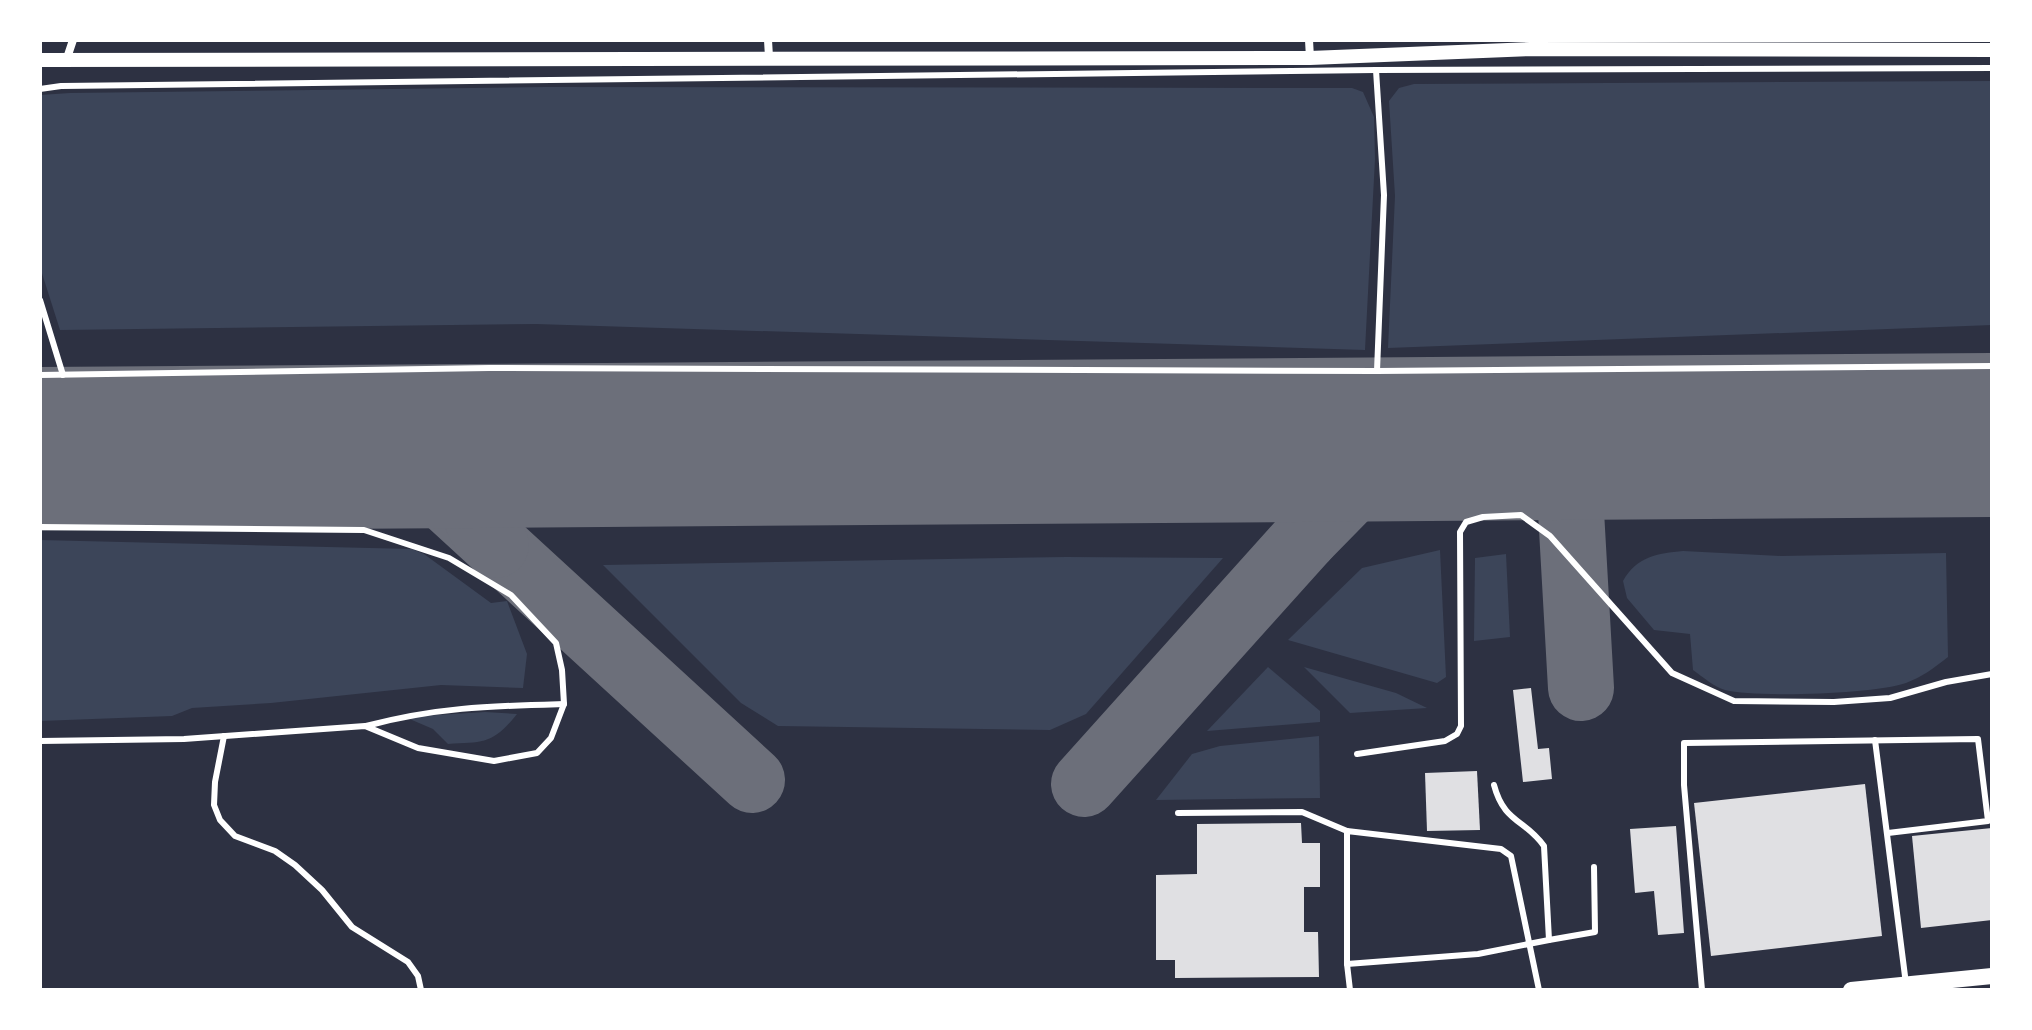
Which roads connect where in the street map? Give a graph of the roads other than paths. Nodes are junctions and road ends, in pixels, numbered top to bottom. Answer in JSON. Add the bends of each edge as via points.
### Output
{"nodes":[{"id":1,"x":73,"y":40,"type":"edge"},
{"id":2,"x":768,"y":40,"type":"edge"},
{"id":3,"x":1309,"y":40,"type":"edge"},
{"id":4,"x":1992,"y":50,"type":"edge"},
{"id":5,"x":769,"y":57,"type":"junction"},
{"id":6,"x":67,"y":58,"type":"junction"},
{"id":7,"x":1310,"y":58,"type":"junction"},
{"id":8,"x":40,"y":60,"type":"edge"},
{"id":9,"x":1992,"y":68,"type":"edge"},
{"id":10,"x":1376,"y":70,"type":"junction"},
{"id":11,"x":40,"y":89,"type":"edge"},
{"id":12,"x":40,"y":300,"type":"edge"},
{"id":13,"x":1992,"y":366,"type":"edge"},
{"id":14,"x":1377,"y":371,"type":"junction"},
{"id":15,"x":40,"y":375,"type":"edge"},
{"id":16,"x":63,"y":375,"type":"junction"},
{"id":17,"x":40,"y":527,"type":"edge"},
{"id":18,"x":1992,"y":674,"type":"edge"},
{"id":19,"x":564,"y":704,"type":"junction"},
{"id":20,"x":365,"y":726,"type":"junction"},
{"id":21,"x":224,"y":736,"type":"junction"},
{"id":22,"x":1875,"y":740,"type":"junction"},
{"id":23,"x":40,"y":741,"type":"edge"},
{"id":24,"x":1357,"y":754,"type":"dead end"},
{"id":25,"x":1494,"y":785,"type":"dead end"},
{"id":26,"x":1178,"y":813,"type":"dead end"},
{"id":27,"x":1347,"y":831,"type":"junction"},
{"id":28,"x":1888,"y":833,"type":"junction"},
{"id":29,"x":1594,"y":867,"type":"dead end"},
{"id":30,"x":1549,"y":940,"type":"junction"},
{"id":31,"x":1531,"y":945,"type":"junction"},
{"id":32,"x":1347,"y":964,"type":"junction"},
{"id":33,"x":1992,"y":976,"type":"edge"},
{"id":34,"x":1906,"y":984,"type":"junction"},
{"id":35,"x":421,"y":990,"type":"edge"},
{"id":36,"x":1350,"y":990,"type":"edge"},
{"id":37,"x":1539,"y":990,"type":"edge"},
{"id":38,"x":1702,"y":990,"type":"edge"},
{"id":39,"x":1851,"y":990,"type":"edge"}],
"edges":[{"from":1,"to":6,"type":"street"},
{"from":2,"to":5,"type":"street"},
{"from":3,"to":7,"type":"street"},
{"from":4,"to":7,"type":"street","via":[[1545,49]]},
{"from":5,"to":6,"type":"street"},
{"from":5,"to":7,"type":"street"},
{"from":6,"to":8,"type":"street"},
{"from":9,"to":10,"type":"lane"},
{"from":10,"to":11,"type":"lane"},
{"from":10,"to":14,"type":"lane","via":[[1384,195]]},
{"from":12,"to":16,"type":"lane"},
{"from":13,"to":14,"type":"lane"},
{"from":14,"to":16,"type":"lane","via":[[489,368]]},
{"from":15,"to":16,"type":"lane"},
{"from":17,"to":19,"type":"lane","via":[[364,530],[449,558],[511,595],[556,643]]},
{"from":18,"to":24,"type":"lane","via":[[1890,698],[1734,701],[1672,673],[1574,561],[1531,522],[1521,515],[1483,517],[1466,522],[1460,532],[1457,734],[1445,741]]},
{"from":19,"to":20,"type":"lane","via":[[463,707]]},
{"from":19,"to":20,"type":"lane","via":[[551,738],[537,753],[494,761],[418,748]]},
{"from":20,"to":21,"type":"lane"},
{"from":21,"to":23,"type":"lane"},
{"from":21,"to":35,"type":"lane","via":[[215,782],[220,820],[235,836],[295,865],[352,927],[408,962]]},
{"from":22,"to":28,"type":"lane"},
{"from":22,"to":28,"type":"lane","via":[[1978,739],[1988,821]]},
{"from":22,"to":38,"type":"lane","via":[[1684,743]]},
{"from":25,"to":30,"type":"lane","via":[[1504,810],[1544,846]]},
{"from":26,"to":27,"type":"lane","via":[[1302,812]]},
{"from":27,"to":31,"type":"lane","via":[[1501,849],[1511,856]]},
{"from":27,"to":32,"type":"lane"},
{"from":28,"to":34,"type":"lane"},
{"from":29,"to":30,"type":"lane","via":[[1595,932]]},
{"from":30,"to":31,"type":"lane"},
{"from":31,"to":32,"type":"lane"},
{"from":31,"to":37,"type":"lane"},
{"from":32,"to":36,"type":"lane"},
{"from":33,"to":34,"type":"main road"},
{"from":34,"to":39,"type":"main road"}]}
